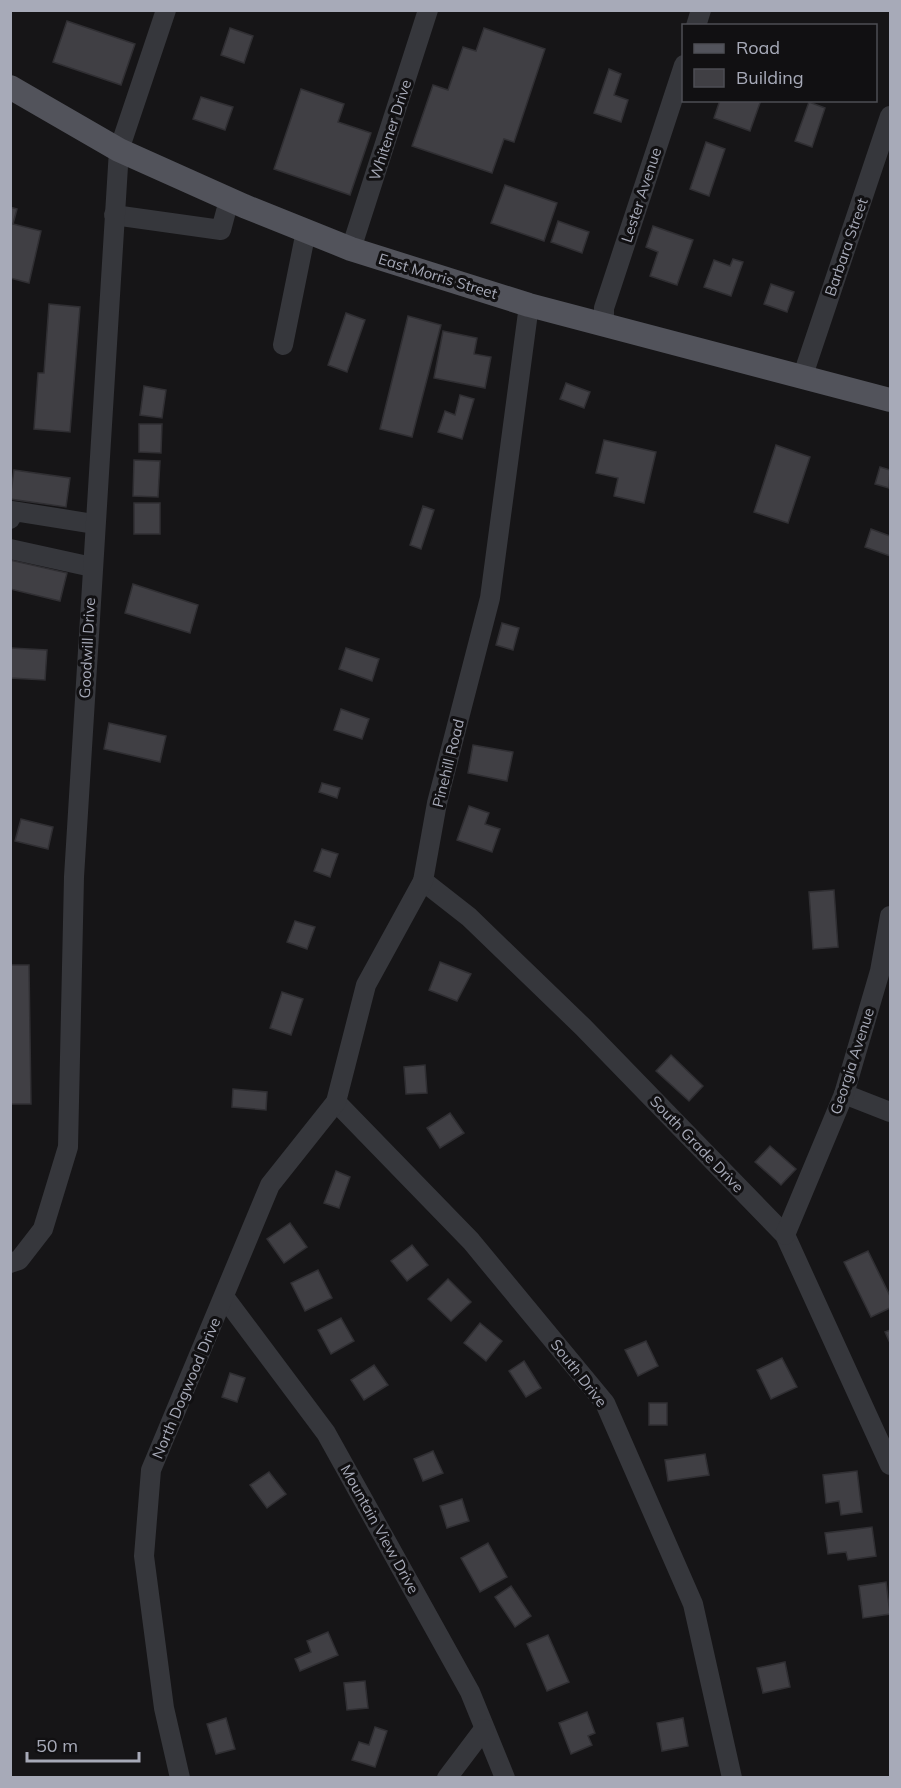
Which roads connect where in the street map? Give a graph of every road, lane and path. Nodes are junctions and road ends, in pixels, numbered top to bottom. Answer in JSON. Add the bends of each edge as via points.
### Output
{"nodes":[{"id":1,"x":166,"y":10,"type":"edge"},
{"id":2,"x":428,"y":10,"type":"edge"},
{"id":3,"x":682,"y":71,"type":"edge"},
{"id":4,"x":10,"y":87,"type":"edge"},
{"id":5,"x":891,"y":116,"type":"edge"},
{"id":6,"x":119,"y":150,"type":"junction"},
{"id":7,"x":230,"y":200,"type":"junction"},
{"id":8,"x":114,"y":215,"type":"junction"},
{"id":9,"x":306,"y":231,"type":"junction"},
{"id":10,"x":351,"y":249,"type":"junction"},
{"id":11,"x":529,"y":305,"type":"junction"},
{"id":12,"x":604,"y":325,"type":"junction"},
{"id":13,"x":283,"y":345,"type":"dead end"},
{"id":14,"x":802,"y":378,"type":"junction"},
{"id":15,"x":891,"y":400,"type":"edge"},
{"id":16,"x":10,"y":519,"type":"edge"},
{"id":17,"x":94,"y":524,"type":"junction"},
{"id":18,"x":10,"y":549,"type":"edge"},
{"id":19,"x":92,"y":567,"type":"junction"},
{"id":20,"x":423,"y":881,"type":"junction"},
{"id":21,"x":891,"y":915,"type":"edge"},
{"id":22,"x":844,"y":1094,"type":"junction"},
{"id":23,"x":336,"y":1102,"type":"junction"},
{"id":24,"x":891,"y":1112,"type":"edge"},
{"id":25,"x":270,"y":1185,"type":"joint"},
{"id":26,"x":785,"y":1235,"type":"junction"},
{"id":27,"x":10,"y":1263,"type":"edge"},
{"id":28,"x":225,"y":1298,"type":"junction"},
{"id":29,"x":891,"y":1465,"type":"edge"},
{"id":30,"x":484,"y":1729,"type":"junction"},
{"id":31,"x":180,"y":1778,"type":"edge"},
{"id":32,"x":447,"y":1778,"type":"edge"},
{"id":33,"x":505,"y":1778,"type":"edge"},
{"id":34,"x":732,"y":1778,"type":"edge"}],
"edges":[{"from":1,"to":6,"type":"street","name":"Goodwill Drive"},
{"from":2,"to":10,"type":"street","name":"Whitener Drive"},
{"from":3,"to":12,"type":"street","name":"Lester Avenue","via":[[610,287]]},
{"from":4,"to":6,"type":"main road","name":"East Morris Street"},
{"from":5,"to":14,"type":"street","name":"Barbara Street"},
{"from":6,"to":7,"type":"main road","name":"East Morris Street"},
{"from":6,"to":8,"type":"street","name":"Goodwill Drive"},
{"from":7,"to":8,"type":"street","via":[[221,230]]},
{"from":7,"to":9,"type":"main road","name":"East Morris Street"},
{"from":8,"to":17,"type":"street","name":"Goodwill Drive"},
{"from":9,"to":10,"type":"main road","name":"East Morris Street"},
{"from":9,"to":13,"type":"street"},
{"from":10,"to":11,"type":"main road","name":"East Morris Street"},
{"from":11,"to":12,"type":"main road","name":"East Morris Street"},
{"from":11,"to":20,"type":"street","name":"Pinehill Road","via":[[490,598],[437,802]]},
{"from":12,"to":14,"type":"main road","name":"East Morris Street"},
{"from":14,"to":15,"type":"main road","name":"East Morris Street"},
{"from":16,"to":17,"type":"street","via":[[13,511]]},
{"from":17,"to":19,"type":"street","name":"Goodwill Drive"},
{"from":18,"to":19,"type":"street"},
{"from":19,"to":27,"type":"street","name":"Goodwill Drive","via":[[74,877],[68,1147],[43,1229],[19,1260]]},
{"from":20,"to":23,"type":"street","name":"Pinehill Road","via":[[366,985]]},
{"from":20,"to":26,"type":"street","name":"South Grade Drive","via":[[469,917],[583,1027]]},
{"from":21,"to":22,"type":"street","name":"Georgia Avenue","via":[[880,971]]},
{"from":22,"to":24,"type":"street"},
{"from":22,"to":26,"type":"street","name":"Georgia Avenue"},
{"from":23,"to":25,"type":"street","name":"Pinehill Road"},
{"from":23,"to":34,"type":"street","name":"South Drive","via":[[471,1241],[605,1403],[693,1604]]},
{"from":25,"to":28,"type":"street","name":"North Dogwood Drive"},
{"from":26,"to":29,"type":"street","name":"South Grade Drive"},
{"from":28,"to":30,"type":"street","name":"Mountain View Drive","via":[[326,1433],[471,1692]]},
{"from":28,"to":31,"type":"street","name":"North Dogwood Drive","via":[[151,1470],[144,1556],[164,1708]]},
{"from":30,"to":32,"type":"street"},
{"from":30,"to":33,"type":"street","name":"Mountain View Drive"}]}
